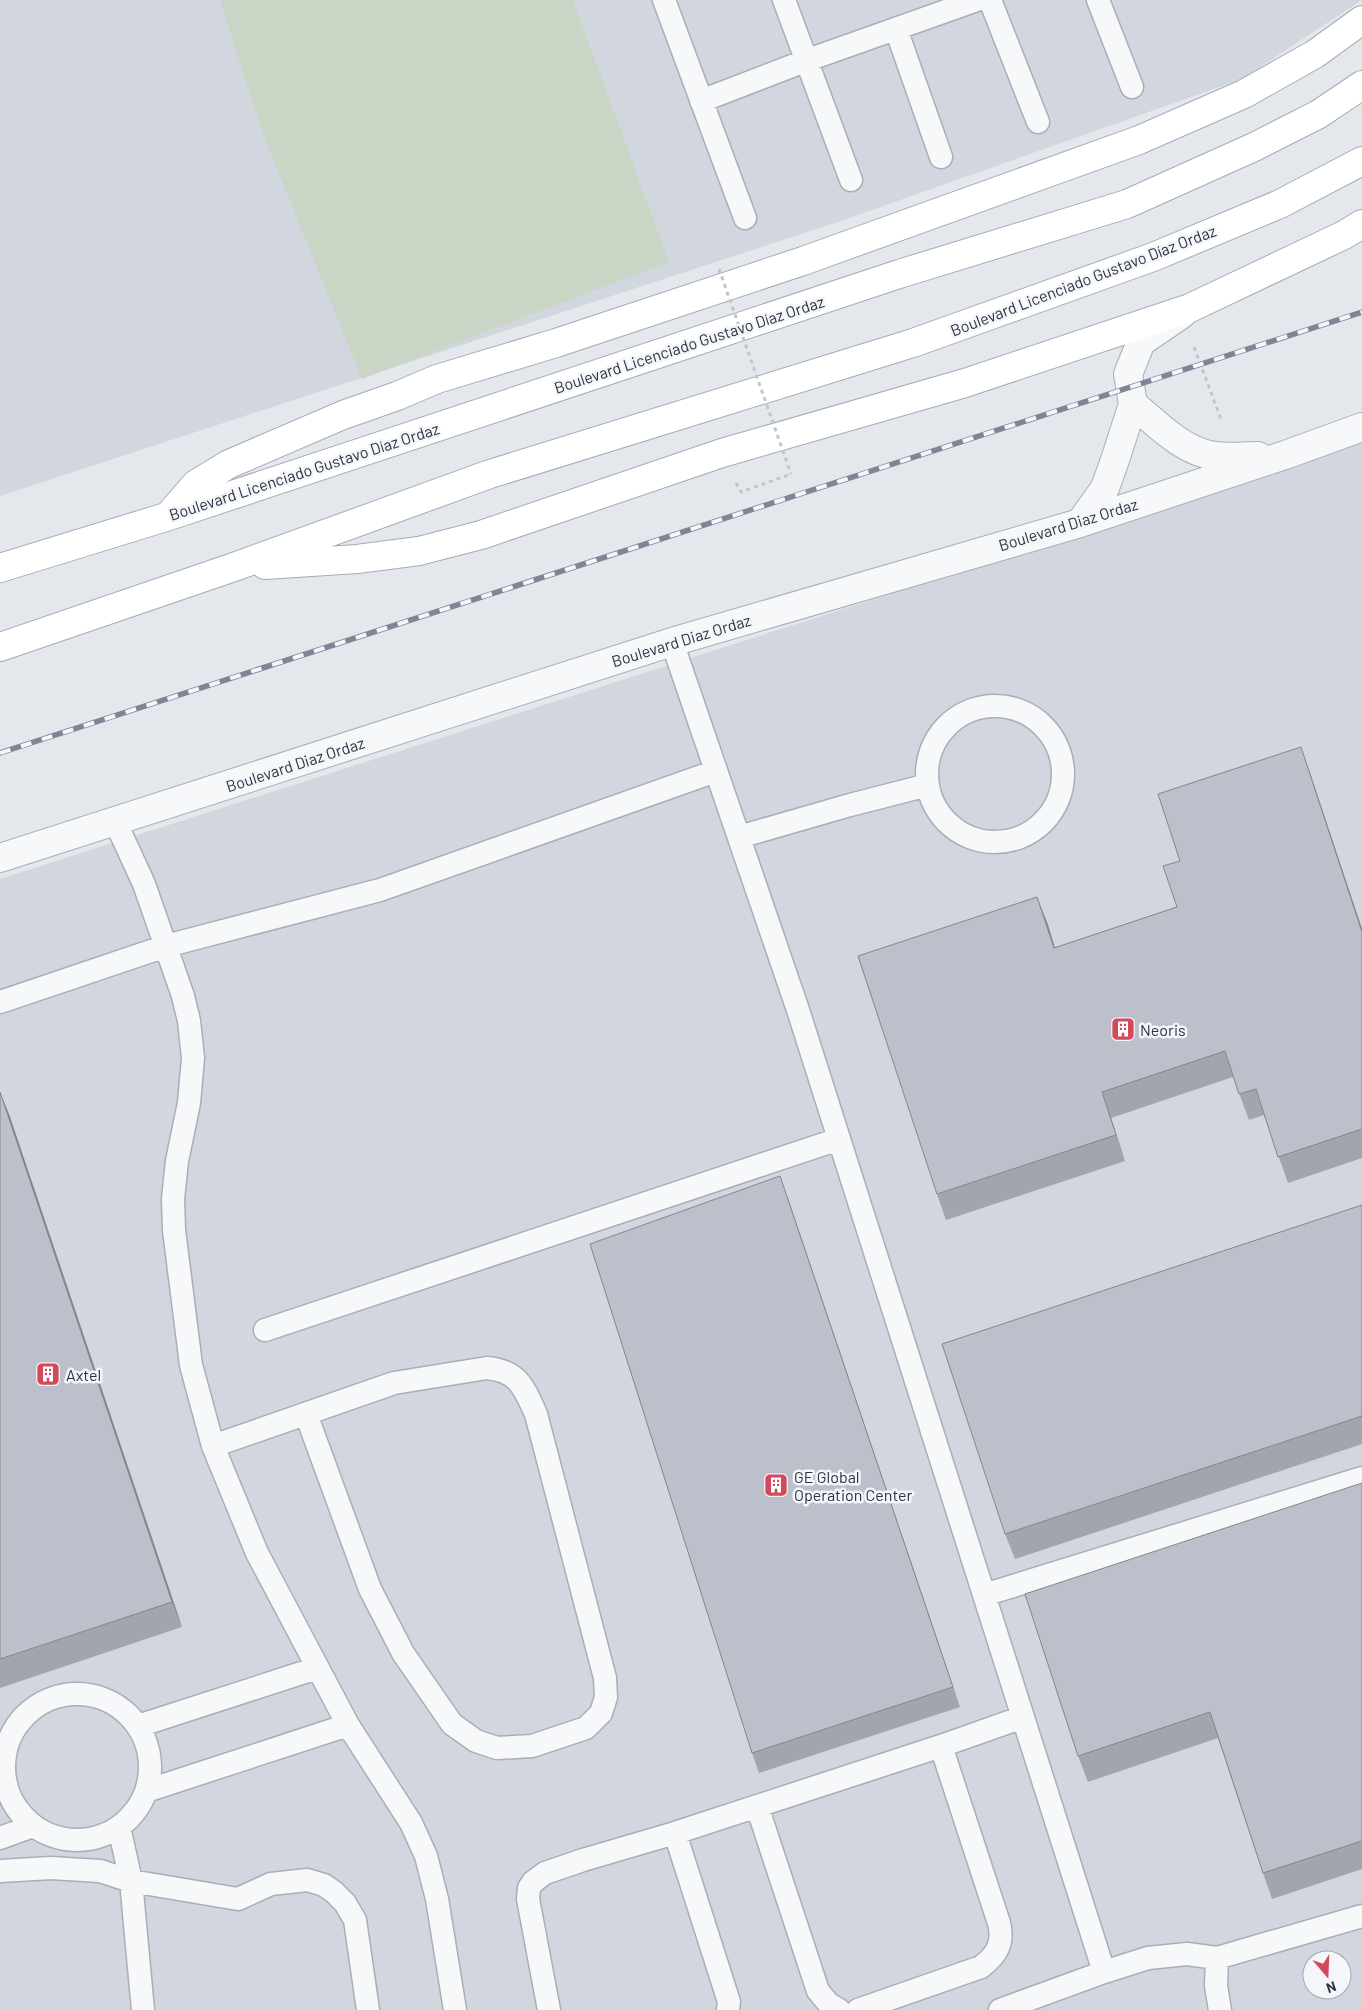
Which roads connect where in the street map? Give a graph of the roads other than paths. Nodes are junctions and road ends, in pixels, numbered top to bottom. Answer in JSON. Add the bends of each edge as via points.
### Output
{"nodes":[{"id":1,"x":664,"y":0,"type":"edge"},
{"id":2,"x":784,"y":0,"type":"edge"},
{"id":3,"x":976,"y":0,"type":"edge"},
{"id":4,"x":990,"y":0,"type":"edge"},
{"id":5,"x":1098,"y":0,"type":"edge"},
{"id":6,"x":1362,"y":20,"type":"edge"},
{"id":7,"x":896,"y":29,"type":"junction"},
{"id":8,"x":805,"y":61,"type":"junction"},
{"id":9,"x":1362,"y":85,"type":"edge"},
{"id":10,"x":1132,"y":87,"type":"dead end"},
{"id":11,"x":701,"y":101,"type":"junction"},
{"id":12,"x":1038,"y":122,"type":"dead end"},
{"id":13,"x":942,"y":157,"type":"dead end"},
{"id":14,"x":1362,"y":161,"type":"edge"},
{"id":15,"x":850,"y":180,"type":"dead end"},
{"id":16,"x":745,"y":218,"type":"dead end"},
{"id":17,"x":1356,"y":230,"type":"edge"},
{"id":18,"x":1190,"y":308,"type":"junction"},
{"id":19,"x":1133,"y":404,"type":"junction"},
{"id":20,"x":1362,"y":427,"type":"edge"},
{"id":21,"x":1285,"y":455,"type":"junction"},
{"id":22,"x":169,"y":516,"type":"junction"},
{"id":23,"x":1080,"y":523,"type":"junction"},
{"id":24,"x":234,"y":567,"type":"junction"},
{"id":25,"x":0,"y":568,"type":"edge"},
{"id":26,"x":672,"y":642,"type":"junction"},
{"id":27,"x":0,"y":646,"type":"edge"},
{"id":28,"x":716,"y":771,"type":"junction"},
{"id":29,"x":928,"y":785,"type":"junction"},
{"id":30,"x":115,"y":821,"type":"junction"},
{"id":31,"x":739,"y":838,"type":"junction"},
{"id":32,"x":0,"y":858,"type":"edge"},
{"id":33,"x":166,"y":946,"type":"junction"},
{"id":34,"x":0,"y":1002,"type":"edge"},
{"id":35,"x":839,"y":1139,"type":"junction"},
{"id":36,"x":265,"y":1330,"type":"dead end"},
{"id":37,"x":306,"y":1414,"type":"junction"},
{"id":38,"x":213,"y":1446,"type":"junction"},
{"id":39,"x":1362,"y":1478,"type":"edge"},
{"id":40,"x":984,"y":1595,"type":"junction"},
{"id":41,"x":317,"y":1668,"type":"junction"},
{"id":42,"x":1023,"y":1717,"type":"junction"},
{"id":43,"x":348,"y":1725,"type":"junction"},
{"id":44,"x":138,"y":1726,"type":"junction"},
{"id":45,"x":941,"y":1746,"type":"junction"},
{"id":46,"x":3,"y":1747,"type":"edge"},
{"id":47,"x":146,"y":1791,"type":"junction"},
{"id":48,"x":757,"y":1806,"type":"junction"},
{"id":49,"x":33,"y":1826,"type":"junction"},
{"id":50,"x":119,"y":1827,"type":"junction"},
{"id":51,"x":675,"y":1833,"type":"junction"},
{"id":52,"x":0,"y":1838,"type":"edge"},
{"id":53,"x":0,"y":1871,"type":"edge"},
{"id":54,"x":131,"y":1881,"type":"junction"},
{"id":55,"x":1362,"y":1916,"type":"edge"},
{"id":56,"x":1217,"y":1958,"type":"junction"},
{"id":57,"x":1104,"y":1972,"type":"junction"},
{"id":58,"x":143,"y":2010,"type":"edge"},
{"id":59,"x":368,"y":2010,"type":"edge"},
{"id":60,"x":455,"y":2010,"type":"edge"},
{"id":61,"x":549,"y":2010,"type":"edge"},
{"id":62,"x":728,"y":2010,"type":"edge"},
{"id":63,"x":840,"y":2010,"type":"edge"},
{"id":64,"x":858,"y":2010,"type":"edge"},
{"id":65,"x":1000,"y":2010,"type":"edge"},
{"id":66,"x":1220,"y":2010,"type":"edge"}],
"edges":[{"from":1,"to":11,"type":"lane"},
{"from":2,"to":8,"type":"lane"},
{"from":3,"to":7,"type":"lane"},
{"from":4,"to":12,"type":"lane"},
{"from":5,"to":10,"type":"lane"},
{"from":6,"to":22,"type":"main road","via":[[1315,54],[1244,94],[1139,140],[803,262],[437,379],[343,415],[229,464],[196,484]]},
{"from":7,"to":8,"type":"lane"},
{"from":7,"to":13,"type":"lane"},
{"from":8,"to":11,"type":"lane"},
{"from":8,"to":15,"type":"lane"},
{"from":9,"to":22,"type":"main road","name":"Boulevard Licenciado Gustavo Díaz Ordaz","via":[[1319,114],[1128,204],[899,274]]},
{"from":11,"to":16,"type":"lane"},
{"from":14,"to":24,"type":"main road","name":"Boulevard Licenciado Gustavo Díaz Ordaz","via":[[1280,204],[1153,257],[913,344],[490,474]]},
{"from":17,"to":18,"type":"main road"},
{"from":18,"to":19,"type":"street","via":[[1142,342],[1128,374]]},
{"from":18,"to":24,"type":"main road","via":[[965,383],[714,456],[481,535],[419,550],[357,559]]},
{"from":19,"to":21,"type":"street","via":[[1182,443],[1198,451],[1214,456]]},
{"from":19,"to":23,"type":"street","via":[[1105,488]]},
{"from":20,"to":21,"type":"street","name":"Boulevard Diaz Ordaz"},
{"from":21,"to":23,"type":"street","name":"Boulevard Diaz Ordaz"},
{"from":22,"to":25,"type":"main road","name":"Boulevard Licenciado Gustavo Díaz Ordaz"},
{"from":23,"to":26,"type":"street","name":"Boulevard Diaz Ordaz"},
{"from":24,"to":27,"type":"main road","name":"Boulevard Licenciado Gustavo Díaz Ordaz"},
{"from":26,"to":28,"type":"lane"},
{"from":26,"to":30,"type":"street","name":"Boulevard Diaz Ordaz"},
{"from":28,"to":31,"type":"lane"},
{"from":28,"to":33,"type":"lane","via":[[380,890]]},
{"from":29,"to":29,"type":"lane","via":[[935,806],[947,823],[964,835],[985,842],[1007,841],[1027,834],[1044,822],[1057,804],[1063,784],[1063,762],[1056,742],[1044,725],[1026,712],[1005,706],[984,706],[963,713],[946,726],[934,743],[927,764]]},
{"from":29,"to":31,"type":"lane"},
{"from":30,"to":32,"type":"street","name":"Boulevard Diaz Ordaz"},
{"from":30,"to":33,"type":"lane","via":[[144,884]]},
{"from":31,"to":35,"type":"lane"},
{"from":33,"to":34,"type":"lane"},
{"from":33,"to":38,"type":"lane","via":[[189,1021],[192,1058],[189,1103],[173,1198],[174,1230],[191,1365]]},
{"from":35,"to":36,"type":"lane"},
{"from":35,"to":40,"type":"lane"},
{"from":37,"to":37,"type":"lane","via":[[394,1382],[487,1368],[509,1372],[521,1383],[536,1414],[604,1678],[606,1697],[601,1713],[586,1728],[532,1746],[496,1748],[476,1741],[452,1724],[404,1653],[370,1589]]},
{"from":37,"to":38,"type":"lane"},
{"from":38,"to":41,"type":"lane","via":[[258,1553]]},
{"from":39,"to":40,"type":"lane"},
{"from":40,"to":42,"type":"lane"},
{"from":41,"to":43,"type":"lane"},
{"from":41,"to":44,"type":"lane"},
{"from":42,"to":45,"type":"lane"},
{"from":42,"to":57,"type":"lane"},
{"from":43,"to":47,"type":"lane"},
{"from":43,"to":60,"type":"lane","via":[[411,1823],[426,1856],[437,1900]]},
{"from":44,"to":46,"type":"lane","via":[[122,1709],[101,1698],[77,1694],[54,1698],[33,1709],[16,1726]]},
{"from":44,"to":47,"type":"lane","via":[[147,1747],[150,1769]]},
{"from":45,"to":48,"type":"lane"},
{"from":45,"to":64,"type":"lane","via":[[1000,1923],[1002,1939],[995,1954],[980,1967]]},
{"from":46,"to":49,"type":"lane","via":[[8,1791],[18,1811]]},
{"from":47,"to":50,"type":"lane","via":[[135,1811]]},
{"from":48,"to":51,"type":"lane"},
{"from":48,"to":63,"type":"lane","via":[[818,1991]]},
{"from":49,"to":50,"type":"lane","via":[[54,1836],[76,1840],[98,1837]]},
{"from":49,"to":52,"type":"lane"},
{"from":50,"to":54,"type":"lane"},
{"from":51,"to":61,"type":"lane","via":[[545,1873],[533,1882],[528,1899]]},
{"from":51,"to":62,"type":"lane","via":[[729,2002]]},
{"from":53,"to":54,"type":"lane","via":[[51,1868],[100,1871]]},
{"from":54,"to":58,"type":"lane"},
{"from":54,"to":59,"type":"lane","via":[[238,1899],[271,1884],[308,1880],[324,1885],[346,1903],[355,1920]]},
{"from":55,"to":56,"type":"lane"},
{"from":56,"to":57,"type":"lane","via":[[1187,1954],[1148,1958]]},
{"from":56,"to":66,"type":"lane","via":[[1216,1986]]},
{"from":57,"to":65,"type":"lane"}]}
